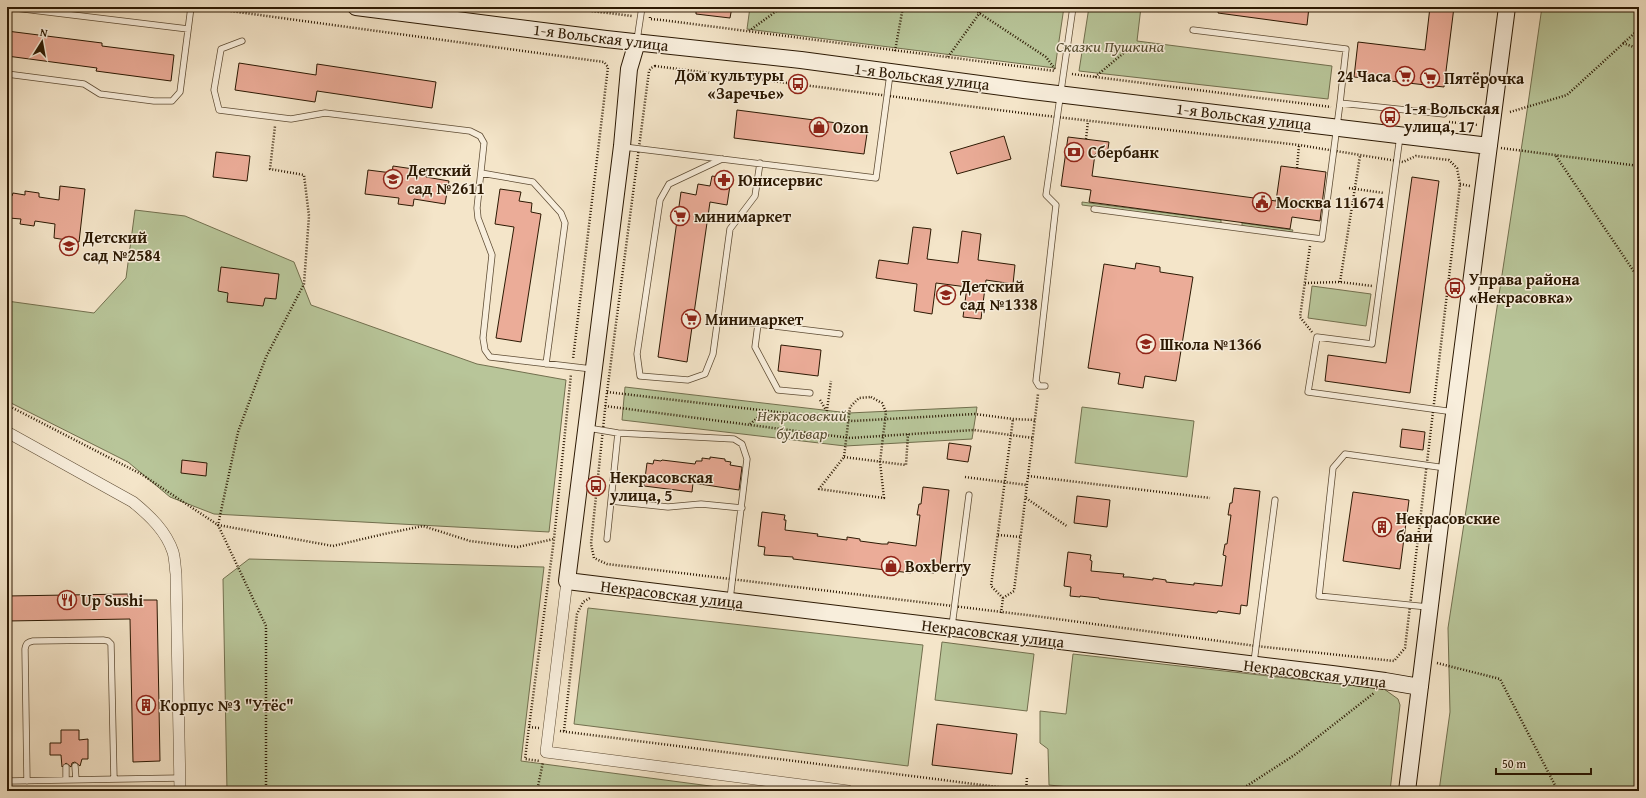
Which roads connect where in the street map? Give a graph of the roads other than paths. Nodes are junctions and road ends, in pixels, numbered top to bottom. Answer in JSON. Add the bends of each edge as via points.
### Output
{"nodes":[{"id":1,"x":7,"y":7,"type":"edge"},
{"id":2,"x":191,"y":7,"type":"edge"},
{"id":3,"x":356,"y":7,"type":"edge"},
{"id":4,"x":642,"y":7,"type":"edge"},
{"id":5,"x":1073,"y":7,"type":"edge"},
{"id":6,"x":1507,"y":7,"type":"edge"},
{"id":7,"x":387,"y":9,"type":"edge"},
{"id":8,"x":188,"y":29,"type":"junction"},
{"id":9,"x":1193,"y":30,"type":"dead end"},
{"id":10,"x":242,"y":41,"type":"dead end"},
{"id":11,"x":637,"y":42,"type":"junction"},
{"id":12,"x":890,"y":72,"type":"junction"},
{"id":13,"x":7,"y":74,"type":"edge"},
{"id":14,"x":1061,"y":94,"type":"junction"},
{"id":15,"x":1340,"y":106,"type":"junction"},
{"id":16,"x":1444,"y":114,"type":"dead end"},
{"id":17,"x":1337,"y":128,"type":"junction"},
{"id":18,"x":1400,"y":136,"type":"junction"},
{"id":19,"x":622,"y":146,"type":"junction"},
{"id":20,"x":1489,"y":146,"type":"junction"},
{"id":21,"x":722,"y":159,"type":"junction"},
{"id":22,"x":760,"y":163,"type":"junction"},
{"id":23,"x":481,"y":173,"type":"junction"},
{"id":24,"x":1094,"y":209,"type":"dead end"},
{"id":25,"x":718,"y":319,"type":"junction"},
{"id":26,"x":758,"y":324,"type":"junction"},
{"id":27,"x":840,"y":334,"type":"dead end"},
{"id":28,"x":546,"y":364,"type":"junction"},
{"id":29,"x":594,"y":370,"type":"junction"},
{"id":30,"x":1042,"y":386,"type":"road end"},
{"id":31,"x":810,"y":392,"type":"dead end"},
{"id":32,"x":1454,"y":412,"type":"junction"},
{"id":33,"x":594,"y":429,"type":"junction"},
{"id":34,"x":7,"y":432,"type":"edge"},
{"id":35,"x":618,"y":433,"type":"junction"},
{"id":36,"x":1447,"y":468,"type":"junction"},
{"id":37,"x":969,"y":495,"type":"dead end"},
{"id":38,"x":1275,"y":500,"type":"dead end"},
{"id":39,"x":611,"y":501,"type":"junction"},
{"id":40,"x":742,"y":508,"type":"junction"},
{"id":41,"x":607,"y":539,"type":"dead end"},
{"id":42,"x":567,"y":581,"type":"junction"},
{"id":43,"x":730,"y":601,"type":"junction"},
{"id":44,"x":1429,"y":607,"type":"junction"},
{"id":45,"x":952,"y":628,"type":"junction"},
{"id":46,"x":1254,"y":665,"type":"junction"},
{"id":47,"x":1420,"y":687,"type":"junction"},
{"id":48,"x":75,"y":766,"type":"dead end"},
{"id":49,"x":66,"y":767,"type":"dead end"},
{"id":50,"x":180,"y":778,"type":"junction"},
{"id":51,"x":114,"y":779,"type":"junction"},
{"id":52,"x":66,"y":780,"type":"junction"},
{"id":53,"x":76,"y":780,"type":"junction"},
{"id":54,"x":7,"y":781,"type":"edge"},
{"id":55,"x":27,"y":781,"type":"junction"},
{"id":56,"x":180,"y":791,"type":"edge"},
{"id":57,"x":848,"y":791,"type":"edge"},
{"id":58,"x":1406,"y":791,"type":"edge"}],
"edges":[{"from":1,"to":8,"type":"lane"},
{"from":2,"to":8,"type":"lane"},
{"from":3,"to":7,"type":"street","name":"1-я Вольская улица"},
{"from":4,"to":11,"type":"lane"},
{"from":5,"to":14,"type":"lane"},
{"from":6,"to":20,"type":"street"},
{"from":7,"to":11,"type":"street","name":"1-я Вольская улица"},
{"from":8,"to":13,"type":"lane","via":[[180,92],[172,101],[100,94],[84,84]]},
{"from":9,"to":15,"type":"lane","via":[[1346,49]]},
{"from":10,"to":23,"type":"lane","via":[[221,49],[214,90],[219,110],[292,119],[325,113],[470,131],[480,136],[484,143]]},
{"from":11,"to":12,"type":"street","name":"1-я Вольская улица"},
{"from":11,"to":19,"type":"street","via":[[629,69]]},
{"from":12,"to":14,"type":"street","name":"1-я Вольская улица"},
{"from":12,"to":22,"type":"lane","via":[[876,178]]},
{"from":14,"to":17,"type":"street","name":"1-я Вольская улица"},
{"from":14,"to":30,"type":"lane","via":[[1046,195],[1056,205],[1036,381]]},
{"from":15,"to":16,"type":"lane"},
{"from":15,"to":17,"type":"lane"},
{"from":17,"to":18,"type":"street","name":"1-я Вольская улица"},
{"from":17,"to":24,"type":"lane","via":[[1322,239]]},
{"from":18,"to":20,"type":"street","name":"1-я Вольская улица"},
{"from":18,"to":32,"type":"lane","via":[[1372,344],[1316,337],[1308,392]]},
{"from":19,"to":21,"type":"lane"},
{"from":19,"to":29,"type":"street"},
{"from":20,"to":32,"type":"street"},
{"from":21,"to":22,"type":"lane"},
{"from":21,"to":25,"type":"lane","via":[[669,184],[660,200],[637,354],[640,376],[688,380],[705,374],[713,354]]},
{"from":22,"to":25,"type":"lane","via":[[755,196],[730,229]]},
{"from":23,"to":28,"type":"lane","via":[[478,218],[492,255],[483,338],[484,350],[490,357]]},
{"from":23,"to":28,"type":"lane","via":[[533,182],[561,213],[565,223]]},
{"from":25,"to":26,"type":"lane"},
{"from":26,"to":27,"type":"lane"},
{"from":26,"to":31,"type":"lane","via":[[755,347],[778,390]]},
{"from":28,"to":29,"type":"lane"},
{"from":29,"to":33,"type":"street"},
{"from":32,"to":36,"type":"street"},
{"from":33,"to":35,"type":"lane"},
{"from":33,"to":42,"type":"street"},
{"from":34,"to":50,"type":"street","via":[[133,502],[162,530],[173,552],[176,574]]},
{"from":35,"to":39,"type":"lane"},
{"from":35,"to":40,"type":"lane","via":[[734,439],[742,444],[747,460]]},
{"from":36,"to":44,"type":"street"},
{"from":36,"to":44,"type":"lane","via":[[1346,454],[1333,468],[1319,596]]},
{"from":37,"to":45,"type":"lane"},
{"from":38,"to":46,"type":"lane"},
{"from":39,"to":40,"type":"lane","via":[[668,507],[701,504]]},
{"from":39,"to":41,"type":"lane"},
{"from":40,"to":43,"type":"lane"},
{"from":42,"to":43,"type":"street","name":"Некрасовская улица"},
{"from":42,"to":57,"type":"street","via":[[546,752]]},
{"from":43,"to":45,"type":"street","name":"Некрасовская улица"},
{"from":44,"to":47,"type":"street"},
{"from":45,"to":46,"type":"street","name":"Некрасовская улица"},
{"from":46,"to":47,"type":"street","name":"Некрасовская улица"},
{"from":47,"to":58,"type":"street"},
{"from":48,"to":53,"type":"lane"},
{"from":49,"to":52,"type":"lane"},
{"from":50,"to":51,"type":"lane"},
{"from":50,"to":56,"type":"street"},
{"from":51,"to":53,"type":"lane"},
{"from":51,"to":55,"type":"lane","via":[[110,644],[103,640],[34,641],[25,645]]},
{"from":52,"to":53,"type":"lane"},
{"from":52,"to":55,"type":"lane"},
{"from":54,"to":55,"type":"lane"}]}
